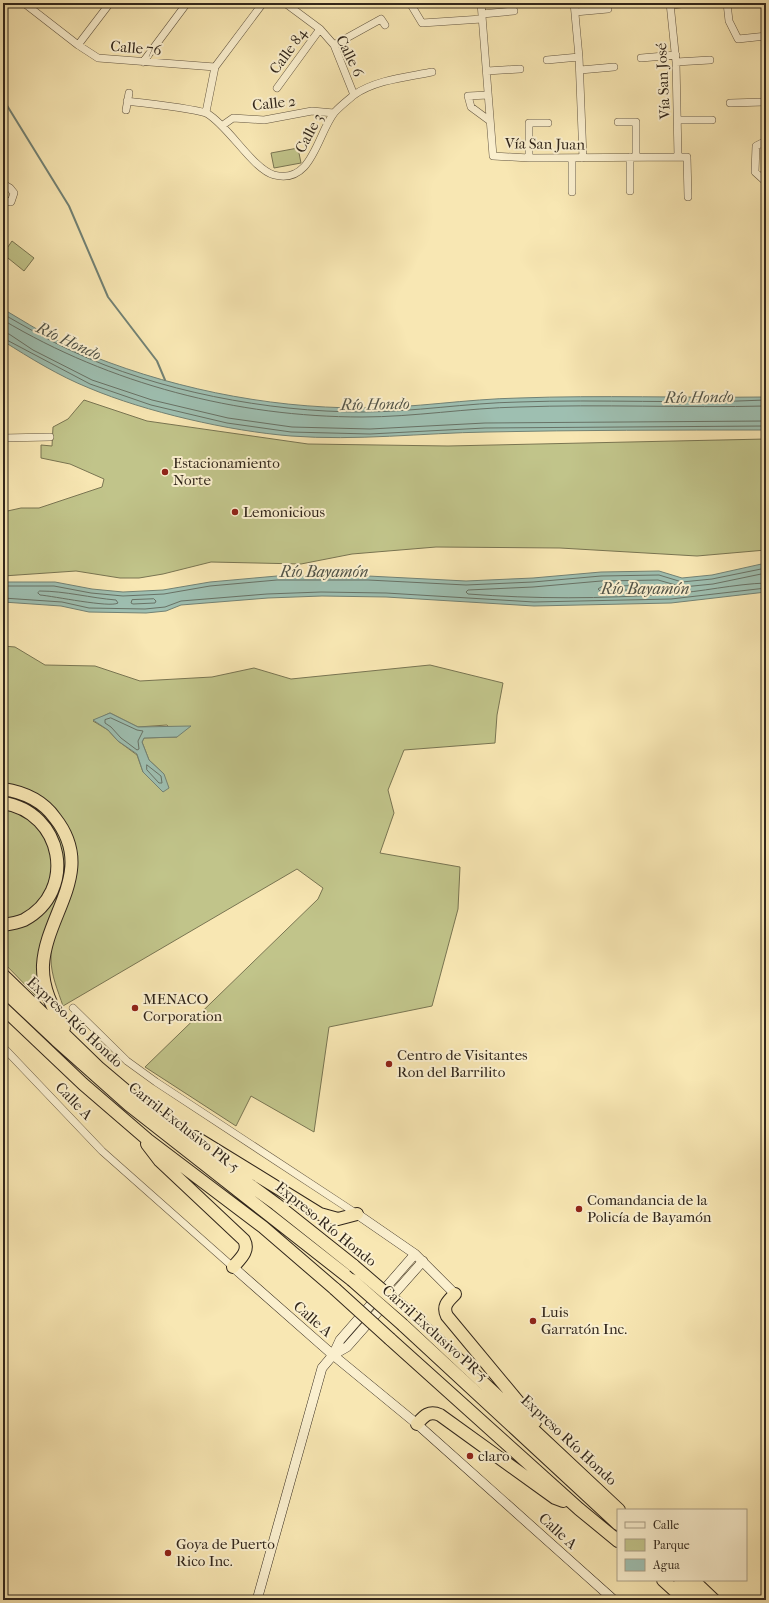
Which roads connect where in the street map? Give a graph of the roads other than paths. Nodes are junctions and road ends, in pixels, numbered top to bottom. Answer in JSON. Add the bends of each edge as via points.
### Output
{"nodes":[{"id":1,"x":110,"y":3,"type":"edge"},
{"id":2,"x":187,"y":3,"type":"edge"},
{"id":3,"x":263,"y":3,"type":"edge"},
{"id":4,"x":285,"y":3,"type":"edge"},
{"id":5,"x":410,"y":3,"type":"edge"},
{"id":6,"x":481,"y":3,"type":"edge"},
{"id":7,"x":574,"y":3,"type":"edge"},
{"id":8,"x":692,"y":3,"type":"edge"},
{"id":9,"x":727,"y":3,"type":"edge"},
{"id":10,"x":670,"y":4,"type":"edge"},
{"id":11,"x":29,"y":5,"type":"edge"},
{"id":12,"x":608,"y":9,"type":"dead end"},
{"id":13,"x":514,"y":11,"type":"dead end"},
{"id":14,"x":575,"y":12,"type":"junction"},
{"id":15,"x":482,"y":16,"type":"junction"},
{"id":16,"x":385,"y":25,"type":"dead end"},
{"id":17,"x":320,"y":29,"type":"junction"},
{"id":18,"x":766,"y":36,"type":"edge"},
{"id":19,"x":78,"y":45,"type":"junction"},
{"id":20,"x":334,"y":45,"type":"junction"},
{"id":21,"x":579,"y":57,"type":"junction"},
{"id":22,"x":642,"y":58,"type":"dead end"},
{"id":23,"x":676,"y":59,"type":"junction"},
{"id":24,"x":547,"y":60,"type":"dead end"},
{"id":25,"x":710,"y":60,"type":"dead end"},
{"id":26,"x":143,"y":62,"type":"junction"},
{"id":27,"x":216,"y":67,"type":"junction"},
{"id":28,"x":614,"y":67,"type":"dead end"},
{"id":29,"x":520,"y":69,"type":"dead end"},
{"id":30,"x":580,"y":70,"type":"junction"},
{"id":31,"x":488,"y":71,"type":"junction"},
{"id":32,"x":432,"y":72,"type":"dead end"},
{"id":33,"x":277,"y":88,"type":"dead end"},
{"id":34,"x":129,"y":93,"type":"dead end"},
{"id":35,"x":354,"y":95,"type":"junction"},
{"id":36,"x":488,"y":95,"type":"junction"},
{"id":37,"x":127,"y":101,"type":"junction"},
{"id":38,"x":766,"y":102,"type":"edge"},
{"id":39,"x":730,"y":103,"type":"dead end"},
{"id":40,"x":126,"y":110,"type":"dead end"},
{"id":41,"x":206,"y":112,"type":"junction"},
{"id":42,"x":334,"y":113,"type":"junction"},
{"id":43,"x":678,"y":120,"type":"junction"},
{"id":44,"x":712,"y":120,"type":"dead end"},
{"id":45,"x":490,"y":121,"type":"junction"},
{"id":46,"x":618,"y":122,"type":"dead end"},
{"id":47,"x":548,"y":123,"type":"dead end"},
{"id":48,"x":223,"y":125,"type":"junction"},
{"id":49,"x":766,"y":141,"type":"edge"},
{"id":50,"x":633,"y":157,"type":"junction"},
{"id":51,"x":678,"y":157,"type":"junction"},
{"id":52,"x":529,"y":158,"type":"junction"},
{"id":53,"x":572,"y":158,"type":"junction"},
{"id":54,"x":583,"y":158,"type":"junction"},
{"id":55,"x":766,"y":182,"type":"edge"},
{"id":56,"x":3,"y":184,"type":"edge"},
{"id":57,"x":630,"y":191,"type":"dead end"},
{"id":58,"x":572,"y":192,"type":"dead end"},
{"id":59,"x":688,"y":197,"type":"dead end"},
{"id":60,"x":3,"y":201,"type":"edge"},
{"id":61,"x":3,"y":438,"type":"edge"},
{"id":62,"x":50,"y":438,"type":"dead end"},
{"id":63,"x":3,"y":789,"type":"edge"},
{"id":64,"x":3,"y":803,"type":"edge"},
{"id":65,"x":3,"y":925,"type":"edge"},
{"id":66,"x":3,"y":975,"type":"edge"},
{"id":67,"x":3,"y":990,"type":"edge"},
{"id":68,"x":3,"y":1008,"type":"edge"},
{"id":69,"x":73,"y":1008,"type":"dead end"},
{"id":70,"x":72,"y":1041,"type":"junction"},
{"id":71,"x":3,"y":1048,"type":"edge"},
{"id":72,"x":163,"y":1122,"type":"junction"},
{"id":73,"x":139,"y":1132,"type":"junction"},
{"id":74,"x":357,"y":1214,"type":"junction"},
{"id":75,"x":415,"y":1254,"type":"junction"},
{"id":76,"x":423,"y":1260,"type":"junction"},
{"id":77,"x":233,"y":1267,"type":"junction"},
{"id":78,"x":455,"y":1294,"type":"joint"},
{"id":79,"x":333,"y":1355,"type":"junction"},
{"id":80,"x":417,"y":1424,"type":"junction"},
{"id":81,"x":546,"y":1440,"type":"junction"},
{"id":82,"x":579,"y":1509,"type":"junction"},
{"id":83,"x":619,"y":1509,"type":"edge"},
{"id":84,"x":617,"y":1523,"type":"edge"},
{"id":85,"x":617,"y":1540,"type":"edge"},
{"id":86,"x":664,"y":1581,"type":"edge"},
{"id":87,"x":681,"y":1581,"type":"edge"},
{"id":88,"x":694,"y":1581,"type":"edge"},
{"id":89,"x":257,"y":1600,"type":"edge"},
{"id":90,"x":614,"y":1600,"type":"edge"},
{"id":91,"x":685,"y":1600,"type":"edge"},
{"id":92,"x":701,"y":1600,"type":"edge"},
{"id":93,"x":714,"y":1600,"type":"edge"}],
"edges":[{"from":1,"to":19,"type":"street"},
{"from":2,"to":26,"type":"street"},
{"from":3,"to":27,"type":"street"},
{"from":4,"to":17,"type":"street","name":"Calle 6"},
{"from":5,"to":15,"type":"street","via":[[422,23]]},
{"from":6,"to":15,"type":"street","name":"Vía San Juan"},
{"from":7,"to":14,"type":"street"},
{"from":8,"to":10,"type":"street"},
{"from":9,"to":18,"type":"street","via":[[729,21],[738,39]]},
{"from":10,"to":23,"type":"street","name":"Vía San José"},
{"from":11,"to":19,"type":"street","name":"Calle 76"},
{"from":12,"to":14,"type":"street"},
{"from":13,"to":15,"type":"street"},
{"from":14,"to":21,"type":"street"},
{"from":15,"to":31,"type":"street","name":"Vía San Juan"},
{"from":16,"to":20,"type":"street","via":[[381,19]]},
{"from":17,"to":20,"type":"street","name":"Calle 6"},
{"from":17,"to":33,"type":"street","name":"Calle 84"},
{"from":19,"to":26,"type":"street","name":"Calle 76","via":[[98,58]]},
{"from":20,"to":35,"type":"street","name":"Calle 6"},
{"from":21,"to":24,"type":"street"},
{"from":21,"to":30,"type":"street"},
{"from":22,"to":23,"type":"street"},
{"from":23,"to":25,"type":"street"},
{"from":23,"to":43,"type":"street","name":"Vía San José"},
{"from":26,"to":27,"type":"street","name":"Calle 76"},
{"from":27,"to":41,"type":"street"},
{"from":28,"to":30,"type":"street"},
{"from":29,"to":31,"type":"street"},
{"from":30,"to":54,"type":"street"},
{"from":31,"to":36,"type":"street","name":"Vía San Juan"},
{"from":32,"to":35,"type":"street","name":"Calle 3","via":[[375,85]]},
{"from":34,"to":37,"type":"street"},
{"from":35,"to":42,"type":"street","name":"Calle 3"},
{"from":36,"to":45,"type":"street","name":"Vía San Juan"},
{"from":36,"to":45,"type":"street","via":[[468,96],[471,107]]},
{"from":37,"to":40,"type":"street"},
{"from":37,"to":41,"type":"street"},
{"from":38,"to":39,"type":"street"},
{"from":41,"to":48,"type":"street"},
{"from":42,"to":48,"type":"street","name":"Calle 2","via":[[312,111],[264,120],[233,118]]},
{"from":42,"to":48,"type":"street","name":"Calle 3","via":[[307,165],[297,174],[286,176],[274,175],[263,170]]},
{"from":43,"to":44,"type":"street"},
{"from":43,"to":51,"type":"street","name":"Vía San José"},
{"from":45,"to":52,"type":"street","name":"Vía San Juan","via":[[493,156]]},
{"from":46,"to":50,"type":"street","via":[[636,122]]},
{"from":47,"to":52,"type":"street","via":[[529,123]]},
{"from":49,"to":55,"type":"street","via":[[756,146],[755,172]]},
{"from":50,"to":51,"type":"street","name":"Vía San Juan"},
{"from":50,"to":54,"type":"street","name":"Vía San Juan"},
{"from":50,"to":57,"type":"street"},
{"from":51,"to":59,"type":"street","via":[[687,157]]},
{"from":52,"to":53,"type":"street","name":"Vía San Juan"},
{"from":53,"to":54,"type":"street","name":"Vía San Juan"},
{"from":53,"to":58,"type":"street"},
{"from":56,"to":60,"type":"street","via":[[14,193],[11,202]]},
{"from":61,"to":62,"type":"street"},
{"from":63,"to":70,"type":"highway","via":[[39,802],[52,814],[67,838],[71,859],[70,880],[45,952],[43,975],[54,1010]]},
{"from":64,"to":65,"type":"highway","via":[[27,811],[46,828],[58,864],[54,885],[41,906],[24,920]]},
{"from":66,"to":70,"type":"highway","name":"Expreso Río Hondo"},
{"from":67,"to":84,"type":"highway","name":"Carril Exclusivo PR-5","bridge":true,"via":[[129,1105],[352,1280]]},
{"from":68,"to":73,"type":"highway","via":[[83,1084]]},
{"from":69,"to":74,"type":"street","via":[[127,1061]]},
{"from":70,"to":72,"type":"highway","name":"Expreso Río Hondo","via":[[98,1067]]},
{"from":71,"to":77,"type":"street","name":"Calle A","via":[[102,1151]]},
{"from":72,"to":74,"type":"highway","via":[[188,1132],[320,1214],[338,1219]]},
{"from":72,"to":81,"type":"highway","name":"Expreso Río Hondo","bridge":true,"via":[[276,1204],[354,1266]]},
{"from":73,"to":77,"type":"highway","via":[[160,1161],[244,1240],[245,1252]]},
{"from":73,"to":82,"type":"highway","bridge":true,"via":[[264,1227]]},
{"from":74,"to":75,"type":"street"},
{"from":75,"to":76,"type":"street"},
{"from":75,"to":79,"type":"street","via":[[340,1340]]},
{"from":76,"to":78,"type":"street"},
{"from":76,"to":79,"type":"street","via":[[347,1348]]},
{"from":77,"to":79,"type":"street","name":"Calle A"},
{"from":78,"to":81,"type":"highway","via":[[446,1304],[447,1316],[538,1425]]},
{"from":79,"to":80,"type":"street","name":"Calle A"},
{"from":79,"to":89,"type":"street","via":[[322,1368]]},
{"from":80,"to":82,"type":"highway","via":[[429,1413],[440,1415],[555,1498]]},
{"from":80,"to":90,"type":"street","name":"Calle A"},
{"from":81,"to":83,"type":"highway","name":"Expreso Río Hondo"},
{"from":82,"to":85,"type":"highway"},
{"from":86,"to":91,"type":"highway"},
{"from":87,"to":92,"type":"highway"},
{"from":88,"to":93,"type":"highway"}]}
